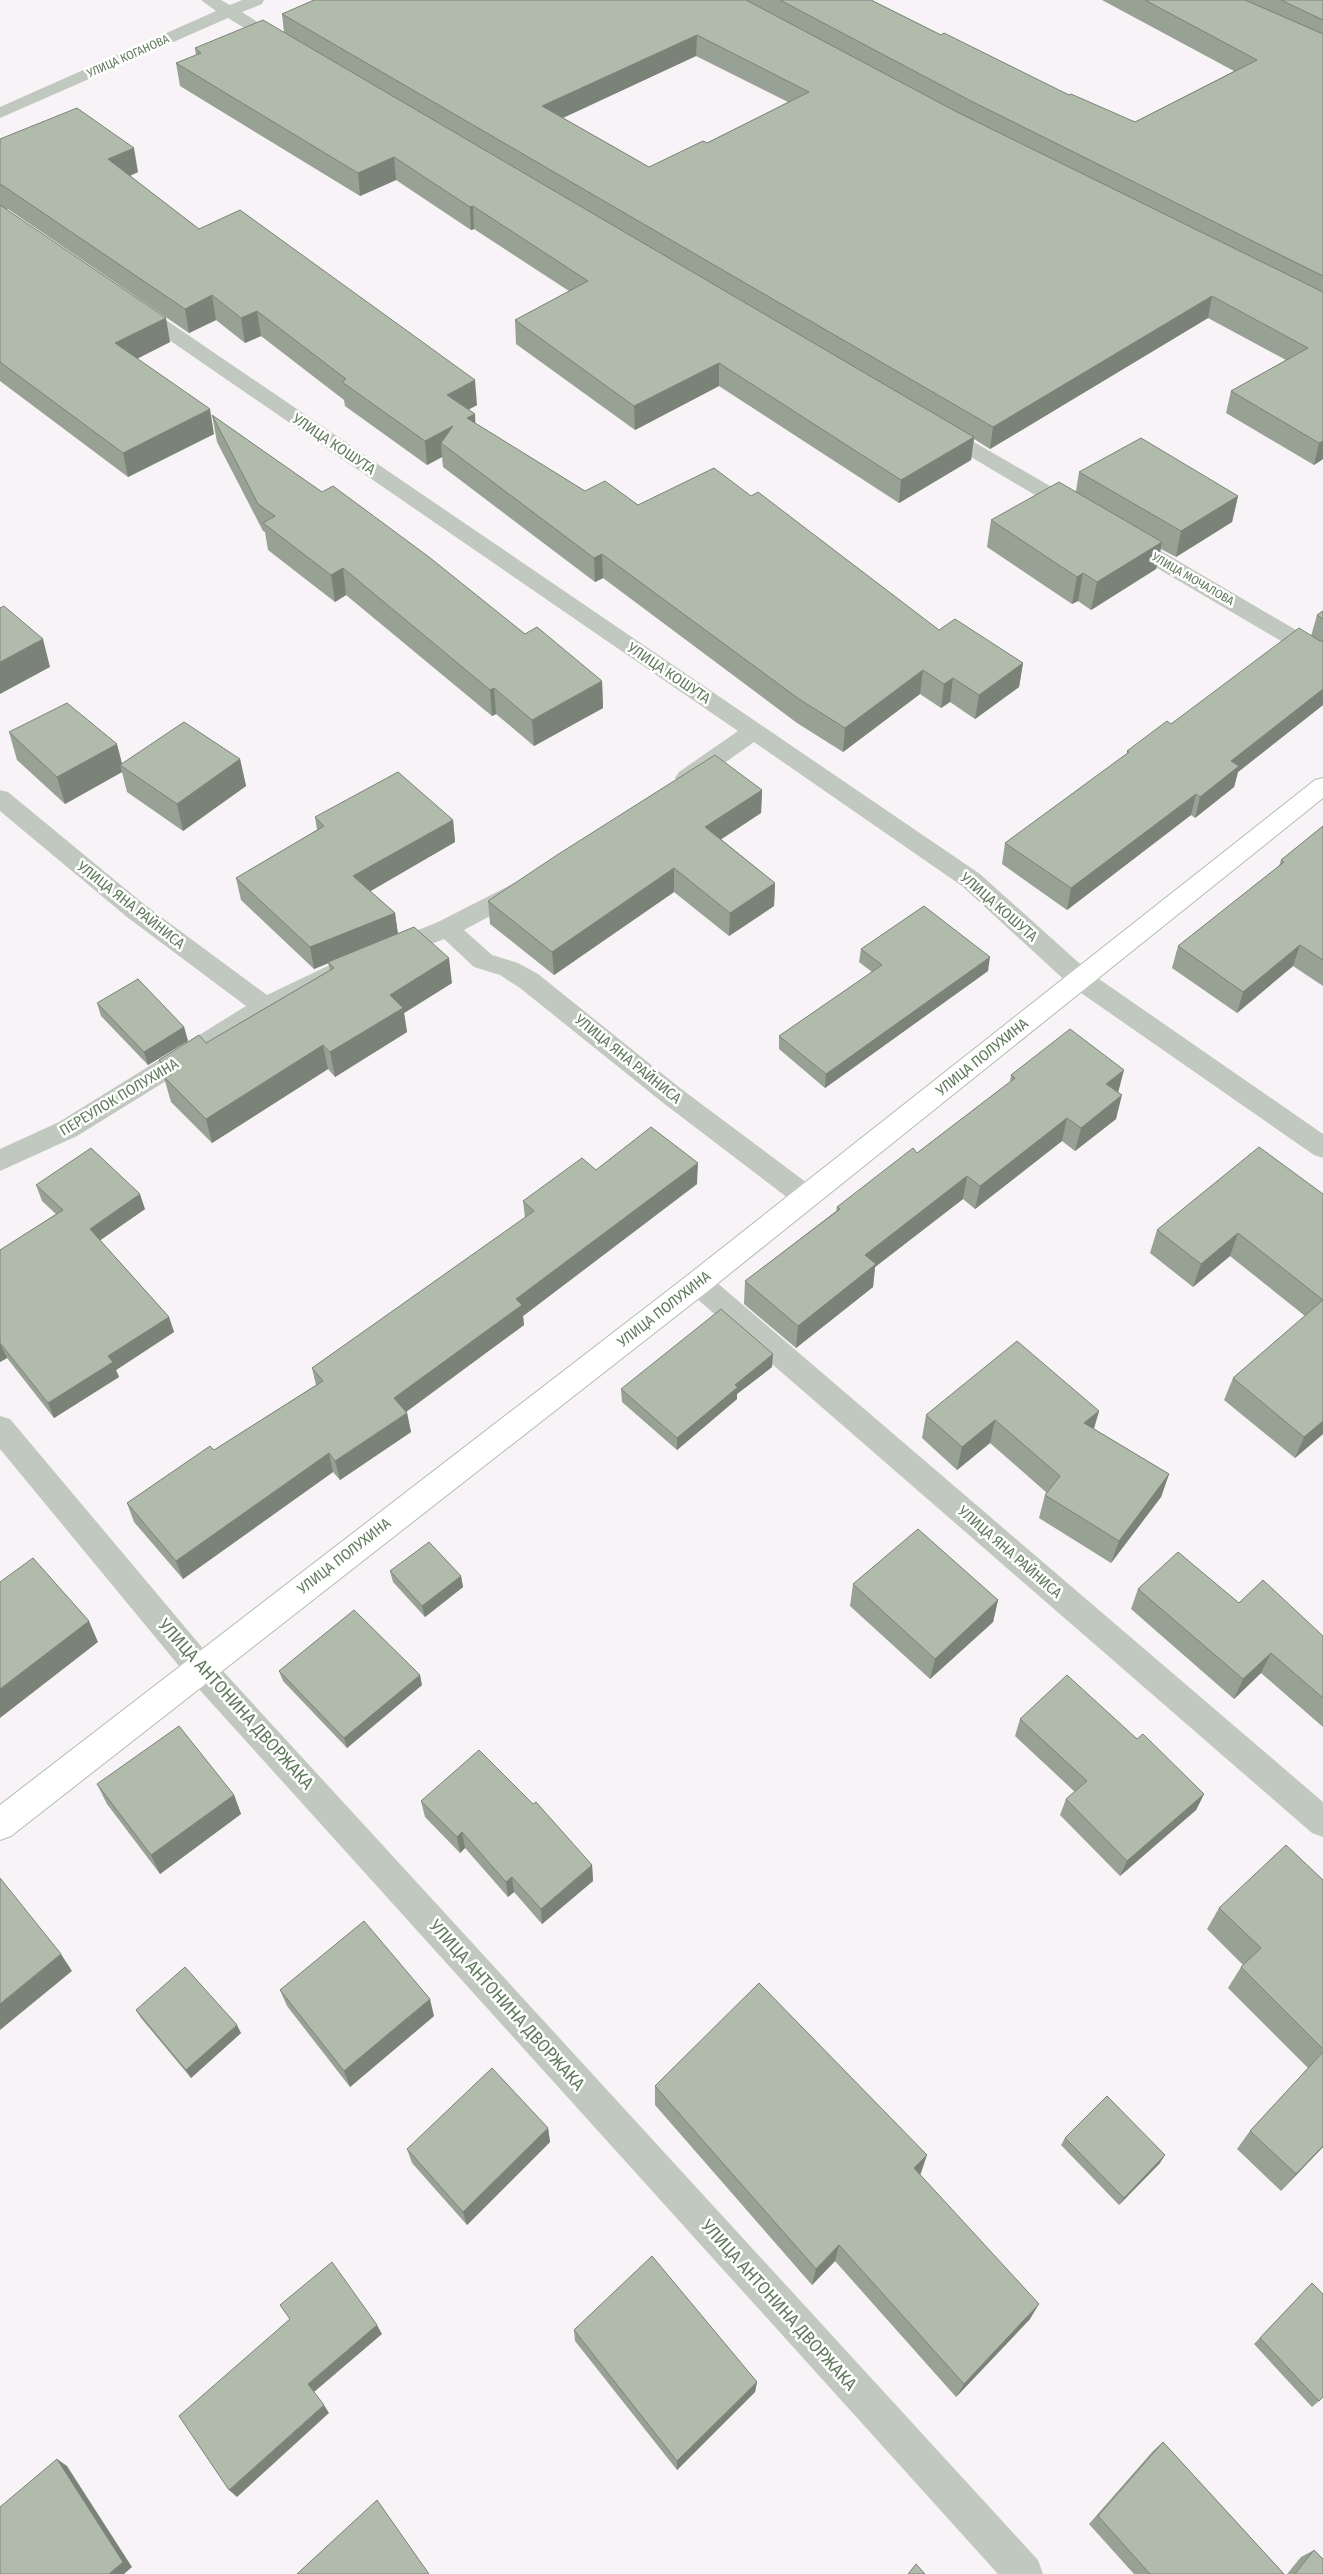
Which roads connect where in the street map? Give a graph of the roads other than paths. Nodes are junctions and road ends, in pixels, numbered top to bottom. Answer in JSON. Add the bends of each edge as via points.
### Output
{"nodes":[{"id":1,"x":209,"y":0,"type":"edge"},
{"id":2,"x":256,"y":0,"type":"edge"},
{"id":3,"x":228,"y":12,"type":"junction"},
{"id":4,"x":297,"y":53,"type":"edge"},
{"id":5,"x":0,"y":113,"type":"edge"},
{"id":6,"x":123,"y":300,"type":"edge"},
{"id":7,"x":925,"y":422,"type":"edge"},
{"id":8,"x":1088,"y":518,"type":"edge"},
{"id":9,"x":1106,"y":528,"type":"edge"},
{"id":10,"x":1323,"y":656,"type":"edge"},
{"id":11,"x":754,"y":731,"type":"junction"},
{"id":12,"x":1323,"y":786,"type":"edge"},
{"id":13,"x":666,"y":793,"type":"edge"},
{"id":14,"x":0,"y":798,"type":"edge"},
{"id":15,"x":545,"y":874,"type":"edge"},
{"id":16,"x":447,"y":928,"type":"junction"},
{"id":17,"x":1080,"y":979,"type":"junction"},
{"id":18,"x":265,"y":1007,"type":"junction"},
{"id":19,"x":1323,"y":1148,"type":"edge"},
{"id":20,"x":0,"y":1160,"type":"edge"},
{"id":21,"x":806,"y":1198,"type":"junction"},
{"id":22,"x":698,"y":1283,"type":"junction"},
{"id":23,"x":0,"y":1428,"type":"edge"},
{"id":24,"x":200,"y":1668,"type":"junction"},
{"id":25,"x":1323,"y":1822,"type":"edge"},
{"id":26,"x":0,"y":1825,"type":"edge"},
{"id":27,"x":1024,"y":2574,"type":"edge"}],
"edges":[{"from":1,"to":3,"type":"street"},
{"from":2,"to":3,"type":"street","name":"УЛИЦА КОГАНОВА"},
{"from":3,"to":4,"type":"street"},
{"from":3,"to":5,"type":"street","name":"УЛИЦА КОГАНОВА"},
{"from":6,"to":11,"type":"street","name":"УЛИЦА КОШУТА"},
{"from":7,"to":8,"type":"street"},
{"from":9,"to":10,"type":"street","name":"УЛИЦА МОЧАЛОВА"},
{"from":11,"to":13,"type":"street"},
{"from":11,"to":17,"type":"street","name":"УЛИЦА КОШУТА","via":[[971,880]]},
{"from":12,"to":17,"type":"main road","name":"УЛИЦА ПОЛУХИНА"},
{"from":14,"to":18,"type":"street","name":"УЛИЦА ЯНА РАЙНИСА","via":[[136,910]]},
{"from":15,"to":16,"type":"street","name":"ПЕРЕУЛОК ПОЛУХИНА"},
{"from":16,"to":18,"type":"street","name":"ПЕРЕУЛОК ПОЛУХИНА","via":[[326,975]]},
{"from":16,"to":21,"type":"street","name":"УЛИЦА ЯНА РАЙНИСА","via":[[482,961],[508,969],[529,982]]},
{"from":17,"to":19,"type":"street","name":"УЛИЦА КОШУТА"},
{"from":17,"to":21,"type":"main road","name":"УЛИЦА ПОЛУХИНА"},
{"from":18,"to":20,"type":"street","name":"ПЕРЕУЛОК ПОЛУХИНА","via":[[68,1129]]},
{"from":21,"to":22,"type":"main road","name":"УЛИЦА ПОЛУХИНА"},
{"from":22,"to":24,"type":"main road","name":"УЛИЦА ПОЛУХИНА"},
{"from":22,"to":25,"type":"street","name":"УЛИЦА ЯНА РАЙНИСА"},
{"from":23,"to":24,"type":"street","name":"УЛИЦА АНТОНИНА ДВОРЖАКА"},
{"from":24,"to":26,"type":"main road","name":"УЛИЦА ПОЛУХИНА"},
{"from":24,"to":27,"type":"street","name":"УЛИЦА АНТОНИНА ДВОРЖАКА"}]}
